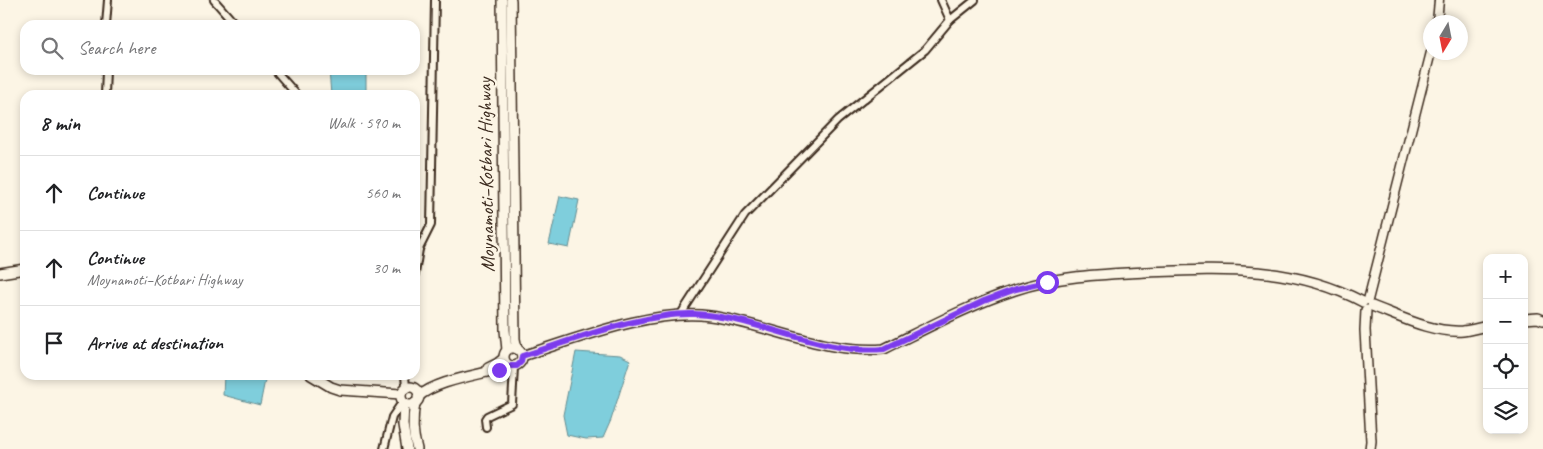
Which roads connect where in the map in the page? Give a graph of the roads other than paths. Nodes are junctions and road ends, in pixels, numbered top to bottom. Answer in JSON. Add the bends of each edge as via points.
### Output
{"nodes":[{"id":1,"x":108,"y":0,"type":"edge"},
{"id":2,"x":214,"y":0,"type":"edge"},
{"id":3,"x":434,"y":0,"type":"edge"},
{"id":4,"x":502,"y":0,"type":"edge"},
{"id":5,"x":511,"y":0,"type":"edge"},
{"id":6,"x":941,"y":0,"type":"edge"},
{"id":7,"x":976,"y":0,"type":"edge"},
{"id":8,"x":1439,"y":0,"type":"edge"},
{"id":9,"x":1438,"y":15,"type":"edge"},
{"id":10,"x":106,"y":20,"type":"edge"},
{"id":11,"x":232,"y":20,"type":"edge"},
{"id":12,"x":950,"y":20,"type":"junction"},
{"id":13,"x":507,"y":40,"type":"junction"},
{"id":14,"x":1429,"y":60,"type":"edge"},
{"id":15,"x":106,"y":75,"type":"edge"},
{"id":16,"x":279,"y":75,"type":"edge"},
{"id":17,"x":105,"y":90,"type":"edge"},
{"id":18,"x":293,"y":90,"type":"edge"},
{"id":19,"x":420,"y":242,"type":"edge"},
{"id":20,"x":20,"y":270,"type":"edge"},
{"id":21,"x":0,"y":273,"type":"edge"},
{"id":22,"x":1368,"y":304,"type":"junction"},
{"id":23,"x":681,"y":314,"type":"junction"},
{"id":24,"x":1528,"y":319,"type":"edge"},
{"id":25,"x":1543,"y":320,"type":"edge"},
{"id":26,"x":1483,"y":327,"type":"edge"},
{"id":27,"x":519,"y":353,"type":"junction"},
{"id":28,"x":508,"y":360,"type":"junction"},
{"id":29,"x":320,"y":380,"type":"edge"},
{"id":30,"x":406,"y":380,"type":"edge"},
{"id":31,"x":409,"y":396,"type":"junction"},
{"id":32,"x":486,"y":427,"type":"dead end"},
{"id":33,"x":384,"y":449,"type":"edge"},
{"id":34,"x":407,"y":449,"type":"edge"},
{"id":35,"x":417,"y":449,"type":"edge"},
{"id":36,"x":1370,"y":449,"type":"edge"}],
"edges":[{"from":1,"to":10,"type":"street"},
{"from":2,"to":11,"type":"street"},
{"from":3,"to":19,"type":"street","via":[[430,225]]},
{"from":4,"to":13,"type":"main road","name":"Moynamoti–Kotbari Highway"},
{"from":5,"to":13,"type":"main road","name":"Moynamoti–Kotbari Highway"},
{"from":6,"to":12,"type":"street"},
{"from":7,"to":12,"type":"street"},
{"from":8,"to":9,"type":"street"},
{"from":12,"to":23,"type":"street","via":[[925,50],[838,120],[745,215]]},
{"from":13,"to":27,"type":"main road","name":"Moynamoti–Kotbari Highway","via":[[514,173],[515,339]]},
{"from":13,"to":28,"type":"main road","name":"Moynamoti–Kotbari Highway","via":[[505,330]]},
{"from":14,"to":22,"type":"street"},
{"from":15,"to":17,"type":"street"},
{"from":16,"to":18,"type":"street"},
{"from":20,"to":21,"type":"main road"},
{"from":22,"to":23,"type":"main road","via":[[1319,284],[1257,271],[1100,274],[1016,289],[884,349],[871,350],[843,349],[734,320]]},
{"from":22,"to":26,"type":"main road","via":[[1436,328],[1463,331]]},
{"from":22,"to":36,"type":"main road","via":[[1365,330]]},
{"from":23,"to":27,"type":"main road","via":[[646,319]]},
{"from":24,"to":25,"type":"main road"},
{"from":27,"to":28,"type":"main road","via":[[512,348]]},
{"from":27,"to":28,"type":"main road","via":[[521,362]]},
{"from":28,"to":31,"type":"main road"},
{"from":28,"to":32,"type":"street","via":[[513,401],[487,416]]},
{"from":29,"to":31,"type":"main road","via":[[340,390]]},
{"from":30,"to":31,"type":"street"},
{"from":31,"to":33,"type":"street","via":[[392,417]]},
{"from":31,"to":34,"type":"main road","via":[[403,425]]},
{"from":31,"to":35,"type":"main road"}]}
